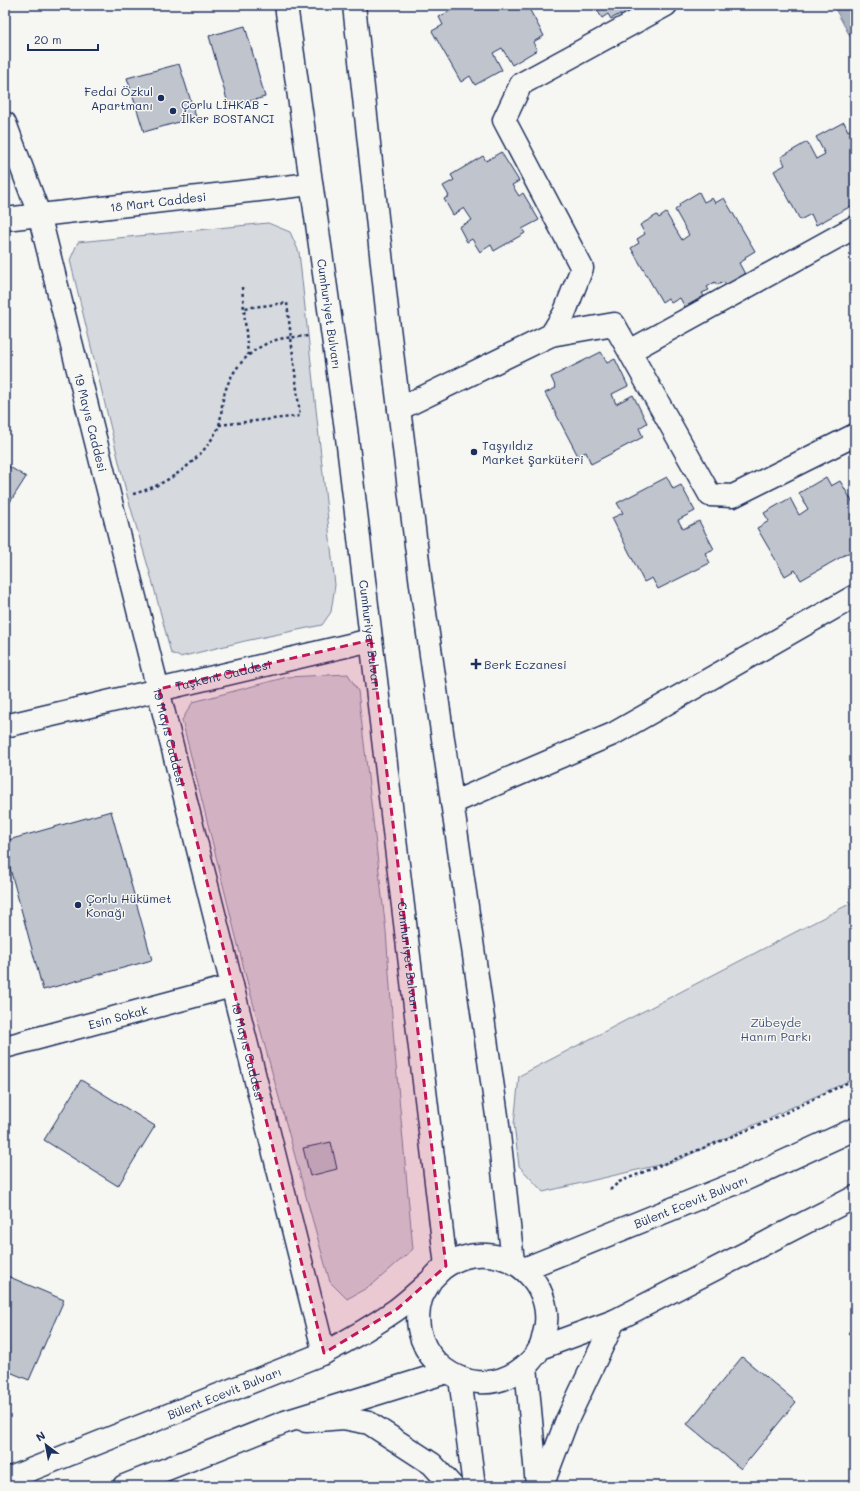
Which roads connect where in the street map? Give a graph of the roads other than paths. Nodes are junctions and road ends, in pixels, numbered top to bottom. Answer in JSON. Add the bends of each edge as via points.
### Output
{"nodes":[{"id":1,"x":286,"y":5,"type":"edge"},
{"id":2,"x":354,"y":5,"type":"edge"},
{"id":3,"x":666,"y":5,"type":"edge"},
{"id":4,"x":5,"y":123,"type":"edge"},
{"id":5,"x":311,"y":184,"type":"junction"},
{"id":6,"x":39,"y":214,"type":"junction"},
{"id":7,"x":5,"y":219,"type":"edge"},
{"id":8,"x":855,"y":227,"type":"edge"},
{"id":9,"x":551,"y":335,"type":"junction"},
{"id":10,"x":630,"y":351,"type":"junction"},
{"id":11,"x":399,"y":409,"type":"junction"},
{"id":12,"x":855,"y":435,"type":"edge"},
{"id":13,"x":855,"y":596,"type":"edge"},
{"id":14,"x":371,"y":640,"type":"junction"},
{"id":15,"x":159,"y":689,"type":"junction"},
{"id":16,"x":5,"y":726,"type":"edge"},
{"id":17,"x":452,"y":803,"type":"junction"},
{"id":18,"x":232,"y":986,"type":"junction"},
{"id":19,"x":5,"y":1046,"type":"edge"},
{"id":20,"x":855,"y":1129,"type":"edge"},
{"id":21,"x":855,"y":1197,"type":"edge"},
{"id":22,"x":518,"y":1266,"type":"junction"},
{"id":23,"x":438,"y":1273,"type":"junction"},
{"id":24,"x":614,"y":1321,"type":"junction"},
{"id":25,"x":540,"y":1348,"type":"junction"},
{"id":26,"x":324,"y":1353,"type":"junction"},
{"id":27,"x":526,"y":1366,"type":"junction"},
{"id":28,"x":453,"y":1375,"type":"junction"},
{"id":29,"x":284,"y":1422,"type":"junction"},
{"id":30,"x":5,"y":1480,"type":"edge"},
{"id":31,"x":124,"y":1486,"type":"edge"},
{"id":32,"x":452,"y":1486,"type":"edge"},
{"id":33,"x":474,"y":1486,"type":"edge"},
{"id":34,"x":537,"y":1486,"type":"edge"},
{"id":35,"x":542,"y":1486,"type":"edge"}],
"edges":[{"from":1,"to":5,"type":"main road","name":"Cumhuriyet Bulvarı"},
{"from":2,"to":11,"type":"main road"},
{"from":3,"to":9,"type":"main road","via":[[521,84],[504,120],[582,268],[564,314]]},
{"from":4,"to":6,"type":"main road","name":"19 Mayıs Caddesi"},
{"from":5,"to":6,"type":"main road","name":"18 Mart Caddesi"},
{"from":5,"to":14,"type":"main road","name":"Cumhuriyet Bulvarı","via":[[346,429]]},
{"from":6,"to":7,"type":"main road","name":"18 Mart Caddesi"},
{"from":6,"to":15,"type":"main road","name":"19 Mayıs Caddesi"},
{"from":8,"to":10,"type":"main road"},
{"from":9,"to":10,"type":"main road","via":[[614,324]]},
{"from":9,"to":11,"type":"main road"},
{"from":10,"to":12,"type":"main road","via":[[710,495],[733,496]]},
{"from":11,"to":17,"type":"main road"},
{"from":13,"to":17,"type":"main road","via":[[613,734]]},
{"from":14,"to":15,"type":"main road","name":"Taşkent Caddesi"},
{"from":14,"to":23,"type":"main road","name":"Cumhuriyet Bulvarı"},
{"from":15,"to":16,"type":"main road","name":"Taşkent Caddesi"},
{"from":15,"to":18,"type":"main road","name":"19 Mayıs Caddesi"},
{"from":17,"to":22,"type":"main road"},
{"from":18,"to":19,"type":"main road","name":"Esin Sokak"},
{"from":18,"to":26,"type":"main road","name":"19 Mayıs Caddesi"},
{"from":20,"to":22,"type":"main road","name":"Bülent Ecevit Bulvarı","via":[[746,1179]]},
{"from":21,"to":24,"type":"main road"},
{"from":22,"to":23,"type":"main road","via":[[497,1256],[479,1254],[462,1258]]},
{"from":22,"to":25,"type":"main road","via":[[538,1286],[546,1306],[546,1328]]},
{"from":23,"to":26,"type":"main road","name":"Bülent Ecevit Bulvarı","via":[[397,1309]]},
{"from":23,"to":28,"type":"main road","via":[[421,1299],[418,1320],[422,1340],[432,1358]]},
{"from":24,"to":25,"type":"main road"},
{"from":24,"to":35,"type":"main road","via":[[567,1420]]},
{"from":25,"to":27,"type":"main road"},
{"from":26,"to":30,"type":"main road","name":"Bülent Ecevit Bulvarı"},
{"from":27,"to":28,"type":"main road","via":[[508,1378],[488,1383],[466,1381]]},
{"from":27,"to":34,"type":"main road"},
{"from":28,"to":29,"type":"main road"},
{"from":28,"to":33,"type":"main road"},
{"from":29,"to":31,"type":"main road"},
{"from":29,"to":32,"type":"main road","via":[[343,1418],[369,1423],[432,1464]]}]}
